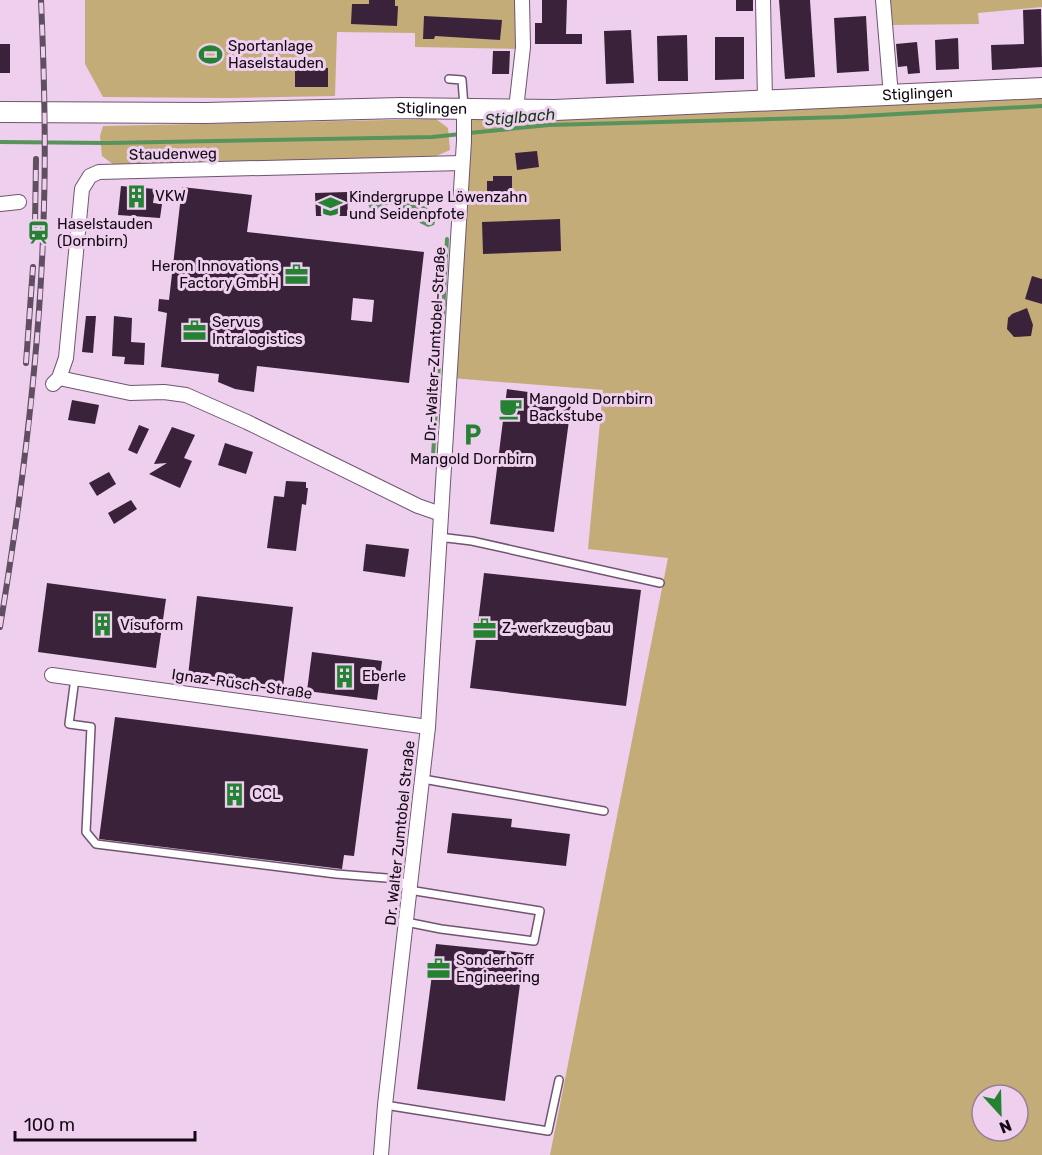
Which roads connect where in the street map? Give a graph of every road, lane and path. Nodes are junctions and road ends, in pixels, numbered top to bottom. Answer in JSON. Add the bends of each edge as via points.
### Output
{"nodes":[{"id":1,"x":522,"y":0,"type":"edge"},
{"id":2,"x":763,"y":0,"type":"edge"},
{"id":3,"x":883,"y":0,"type":"edge"},
{"id":4,"x":449,"y":79,"type":"dead end"},
{"id":5,"x":1042,"y":88,"type":"edge"},
{"id":6,"x":891,"y":96,"type":"junction"},
{"id":7,"x":765,"y":100,"type":"junction"},
{"id":8,"x":516,"y":109,"type":"junction"},
{"id":9,"x":0,"y":112,"type":"edge"},
{"id":10,"x":464,"y":117,"type":"junction"},
{"id":11,"x":462,"y":163,"type":"junction"},
{"id":12,"x":441,"y":514,"type":"junction"},
{"id":13,"x":441,"y":540,"type":"junction"},
{"id":14,"x":660,"y":583,"type":"dead end"},
{"id":15,"x":52,"y":675,"type":"dead end"},
{"id":16,"x":75,"y":678,"type":"junction"},
{"id":17,"x":428,"y":727,"type":"junction"},
{"id":18,"x":423,"y":779,"type":"junction"},
{"id":19,"x":604,"y":811,"type":"dead end"},
{"id":20,"x":409,"y":890,"type":"junction"},
{"id":21,"x":406,"y":921,"type":"junction"},
{"id":22,"x":560,"y":1080,"type":"dead end"},
{"id":23,"x":385,"y":1105,"type":"junction"},
{"id":24,"x":381,"y":1155,"type":"edge"}],
"edges":[{"from":1,"to":8,"type":"street","via":[[523,47]]},
{"from":2,"to":7,"type":"street"},
{"from":3,"to":6,"type":"street"},
{"from":4,"to":10,"type":"lane","via":[[462,80]]},
{"from":5,"to":6,"type":"main road","name":"Stiglingen"},
{"from":6,"to":7,"type":"main road","name":"Stiglingen"},
{"from":7,"to":8,"type":"main road","name":"Stiglingen","via":[[630,108]]},
{"from":8,"to":10,"type":"main road","name":"Stiglingen"},
{"from":9,"to":10,"type":"main road","name":"Stiglingen","via":[[206,113],[400,108]]},
{"from":10,"to":11,"type":"street","name":"Dr.-Walter-Zumtobel-Straße"},
{"from":11,"to":12,"type":"street","name":"Dr.-Walter-Zumtobel-Straße"},
{"from":11,"to":12,"type":"street","name":"Staudenweg","via":[[99,172],[90,176],[82,189],[66,358],[56,381],[130,393],[186,395]]},
{"from":12,"to":13,"type":"street","name":"Dr. Walter Zumtobel Straße"},
{"from":13,"to":14,"type":"lane","via":[[472,541]]},
{"from":13,"to":17,"type":"street","name":"Dr. Walter Zumtobel Straße"},
{"from":15,"to":16,"type":"street","name":"Ignaz-Rüsch-Straße"},
{"from":16,"to":17,"type":"street","name":"Ignaz-Rüsch-Straße"},
{"from":16,"to":20,"type":"lane","via":[[69,724],[91,727],[86,832],[96,844],[399,879]]},
{"from":17,"to":18,"type":"street","name":"Dr. Walter Zumtobel Straße"},
{"from":18,"to":19,"type":"lane"},
{"from":18,"to":20,"type":"street","name":"Dr. Walter Zumtobel Straße"},
{"from":20,"to":21,"type":"street","name":"Dr. Walter Zumtobel Straße"},
{"from":20,"to":21,"type":"lane","via":[[540,911],[534,941]]},
{"from":21,"to":23,"type":"street","name":"Dr. Walter Zumtobel Straße"},
{"from":22,"to":23,"type":"lane","via":[[548,1131]]},
{"from":23,"to":24,"type":"street","name":"Dr. Walter Zumtobel Straße"}]}
